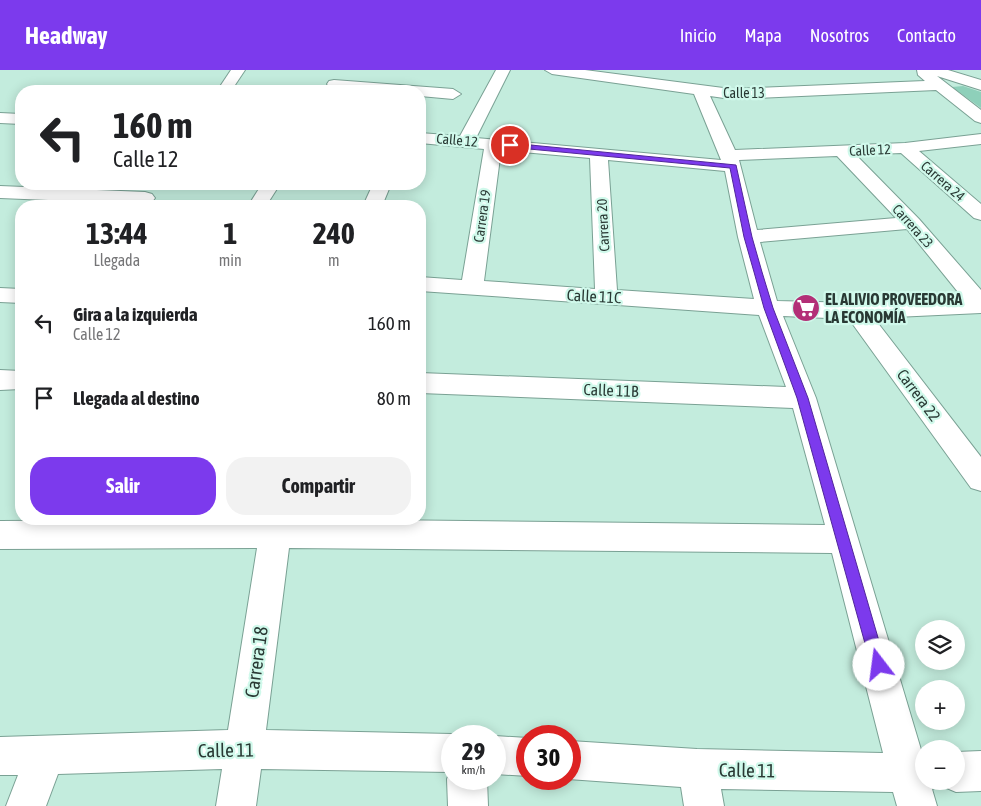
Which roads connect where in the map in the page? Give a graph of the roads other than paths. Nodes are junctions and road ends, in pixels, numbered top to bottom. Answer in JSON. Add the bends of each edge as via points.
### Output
{"nodes":[{"id":1,"x":238,"y":70,"type":"edge"},
{"id":2,"x":503,"y":70,"type":"edge"},
{"id":3,"x":552,"y":70,"type":"edge"},
{"id":4,"x":921,"y":70,"type":"edge"},
{"id":5,"x":832,"y":77,"type":"dead end"},
{"id":6,"x":935,"y":77,"type":"edge"},
{"id":7,"x":334,"y":82,"type":"edge"},
{"id":8,"x":689,"y":83,"type":"edge"},
{"id":9,"x":228,"y":85,"type":"edge"},
{"id":10,"x":364,"y":85,"type":"edge"},
{"id":11,"x":981,"y":85,"type":"edge"},
{"id":12,"x":846,"y":90,"type":"junction"},
{"id":13,"x":426,"y":91,"type":"edge"},
{"id":14,"x":453,"y":94,"type":"dead end"},
{"id":15,"x":0,"y":118,"type":"edge"},
{"id":16,"x":981,"y":118,"type":"edge"},
{"id":17,"x":15,"y":119,"type":"edge"},
{"id":18,"x":426,"y":138,"type":"edge"},
{"id":19,"x":981,"y":139,"type":"edge"},
{"id":20,"x":466,"y":141,"type":"junction"},
{"id":21,"x":492,"y":144,"type":"junction"},
{"id":22,"x":905,"y":148,"type":"junction"},
{"id":23,"x":842,"y":151,"type":"junction"},
{"id":24,"x":599,"y":155,"type":"junction"},
{"id":25,"x":732,"y":161,"type":"junction"},
{"id":26,"x":0,"y":192,"type":"edge"},
{"id":27,"x":146,"y":196,"type":"edge"},
{"id":28,"x":981,"y":214,"type":"edge"},
{"id":29,"x":912,"y":223,"type":"junction"},
{"id":30,"x":748,"y":237,"type":"junction"},
{"id":31,"x":426,"y":285,"type":"edge"},
{"id":32,"x":472,"y":289,"type":"junction"},
{"id":33,"x":0,"y":295,"type":"edge"},
{"id":34,"x":15,"y":296,"type":"edge"},
{"id":35,"x":606,"y":296,"type":"junction"},
{"id":36,"x":981,"y":304,"type":"edge"},
{"id":37,"x":768,"y":308,"type":"junction"},
{"id":38,"x":856,"y":311,"type":"junction"},
{"id":39,"x":0,"y":380,"type":"edge"},
{"id":40,"x":15,"y":380,"type":"edge"},
{"id":41,"x":426,"y":383,"type":"edge"},
{"id":42,"x":803,"y":398,"type":"junction"},
{"id":43,"x":981,"y":479,"type":"edge"},
{"id":44,"x":276,"y":527,"type":"edge"},
{"id":45,"x":0,"y":535,"type":"edge"},
{"id":46,"x":844,"y":539,"type":"junction"},
{"id":47,"x":244,"y":750,"type":"junction"},
{"id":48,"x":441,"y":753,"type":"edge"},
{"id":49,"x":45,"y":755,"type":"junction"},
{"id":50,"x":0,"y":756,"type":"edge"},
{"id":51,"x":581,"y":761,"type":"edge"},
{"id":52,"x":697,"y":768,"type":"junction"},
{"id":53,"x":965,"y":772,"type":"edge"},
{"id":54,"x":981,"y":772,"type":"edge"},
{"id":55,"x":915,"y":781,"type":"edge"},
{"id":56,"x":915,"y":784,"type":"edge"},
{"id":57,"x":467,"y":790,"type":"edge"},
{"id":58,"x":26,"y":806,"type":"edge"},
{"id":59,"x":236,"y":806,"type":"edge"},
{"id":60,"x":468,"y":806,"type":"edge"},
{"id":61,"x":704,"y":806,"type":"edge"}],
"edges":[{"from":1,"to":9,"type":"street"},
{"from":2,"to":20,"type":"street"},
{"from":3,"to":8,"type":"street","name":"Calle 13"},
{"from":4,"to":6,"type":"street"},
{"from":5,"to":12,"type":"street"},
{"from":6,"to":11,"type":"street"},
{"from":6,"to":12,"type":"street","name":"Calle 13"},
{"from":6,"to":16,"type":"street"},
{"from":7,"to":10,"type":"street"},
{"from":8,"to":12,"type":"street","name":"Calle 13","via":[[731,94]]},
{"from":8,"to":25,"type":"street"},
{"from":13,"to":14,"type":"street"},
{"from":15,"to":17,"type":"street"},
{"from":18,"to":20,"type":"street","name":"Calle 12"},
{"from":19,"to":22,"type":"street","name":"Calle 12"},
{"from":20,"to":21,"type":"street","name":"Calle 12"},
{"from":21,"to":24,"type":"street","name":"Calle 12"},
{"from":21,"to":32,"type":"street","name":"Carrera 19"},
{"from":22,"to":23,"type":"street","name":"Calle 12"},
{"from":22,"to":28,"type":"street","name":"Carrera 24"},
{"from":23,"to":25,"type":"street","name":"Calle 12"},
{"from":23,"to":29,"type":"street","name":"Carrera 23"},
{"from":24,"to":25,"type":"street","name":"Calle 12"},
{"from":24,"to":35,"type":"street","name":"Carrera 20"},
{"from":25,"to":30,"type":"street"},
{"from":26,"to":27,"type":"street"},
{"from":29,"to":30,"type":"street"},
{"from":29,"to":36,"type":"street","name":"Carrera 23"},
{"from":30,"to":37,"type":"street"},
{"from":31,"to":32,"type":"street","name":"Calle 11C"},
{"from":32,"to":35,"type":"street","name":"Calle 11C"},
{"from":33,"to":34,"type":"street"},
{"from":35,"to":37,"type":"street","name":"Calle 11C"},
{"from":36,"to":38,"type":"street"},
{"from":37,"to":38,"type":"street"},
{"from":37,"to":42,"type":"street"},
{"from":38,"to":43,"type":"street","name":"Carrera 22"},
{"from":39,"to":40,"type":"street"},
{"from":41,"to":42,"type":"street","name":"Calle 11B"},
{"from":42,"to":46,"type":"street"},
{"from":44,"to":45,"type":"street"},
{"from":44,"to":46,"type":"street"},
{"from":44,"to":47,"type":"street","name":"Carrera 18"},
{"from":46,"to":55,"type":"street"},
{"from":47,"to":48,"type":"street","name":"Calle 11"},
{"from":47,"to":49,"type":"street","name":"Calle 11"},
{"from":47,"to":59,"type":"street","name":"Carrera 18"},
{"from":49,"to":50,"type":"street","name":"Calle 11"},
{"from":49,"to":58,"type":"street"},
{"from":51,"to":52,"type":"street","name":"Calle 11"},
{"from":52,"to":56,"type":"street","name":"Calle 11"},
{"from":52,"to":61,"type":"street"},
{"from":53,"to":54,"type":"street"},
{"from":57,"to":60,"type":"street"}]}
